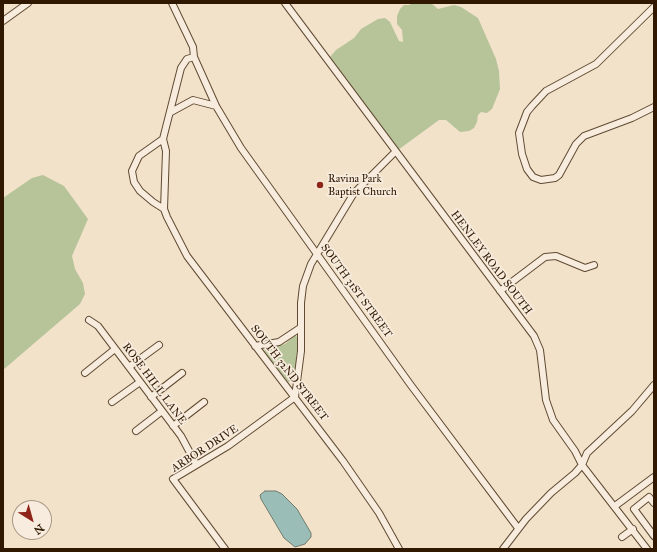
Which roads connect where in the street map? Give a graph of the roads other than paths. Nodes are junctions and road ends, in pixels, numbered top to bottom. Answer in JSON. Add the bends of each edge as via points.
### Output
{"nodes":[{"id":1,"x":28,"y":3,"type":"edge"},
{"id":2,"x":172,"y":3,"type":"edge"},
{"id":3,"x":287,"y":4,"type":"edge"},
{"id":4,"x":652,"y":8,"type":"edge"},
{"id":5,"x":3,"y":21,"type":"edge"},
{"id":6,"x":194,"y":57,"type":"junction"},
{"id":7,"x":216,"y":106,"type":"junction"},
{"id":8,"x":654,"y":107,"type":"edge"},
{"id":9,"x":171,"y":112,"type":"junction"},
{"id":10,"x":163,"y":139,"type":"junction"},
{"id":11,"x":395,"y":152,"type":"junction"},
{"id":12,"x":164,"y":208,"type":"junction"},
{"id":13,"x":317,"y":255,"type":"junction"},
{"id":14,"x":594,"y":265,"type":"dead end"},
{"id":15,"x":500,"y":291,"type":"junction"},
{"id":16,"x":89,"y":320,"type":"dead end"},
{"id":17,"x":300,"y":328,"type":"junction"},
{"id":18,"x":159,"y":345,"type":"dead end"},
{"id":19,"x":255,"y":346,"type":"junction"},
{"id":20,"x":115,"y":349,"type":"junction"},
{"id":21,"x":129,"y":367,"type":"junction"},
{"id":22,"x":85,"y":373,"type":"dead end"},
{"id":23,"x":182,"y":373,"type":"dead end"},
{"id":24,"x":140,"y":382,"type":"junction"},
{"id":25,"x":654,"y":385,"type":"edge"},
{"id":26,"x":151,"y":397,"type":"junction"},
{"id":27,"x":296,"y":397,"type":"junction"},
{"id":28,"x":112,"y":402,"type":"dead end"},
{"id":29,"x":204,"y":402,"type":"dead end"},
{"id":30,"x":162,"y":411,"type":"junction"},
{"id":31,"x":173,"y":426,"type":"junction"},
{"id":32,"x":136,"y":431,"type":"dead end"},
{"id":33,"x":196,"y":464,"type":"junction"},
{"id":34,"x":582,"y":465,"type":"junction"},
{"id":35,"x":654,"y":477,"type":"edge"},
{"id":36,"x":654,"y":503,"type":"edge"},
{"id":37,"x":615,"y":506,"type":"junction"},
{"id":38,"x":634,"y":508,"type":"junction"},
{"id":39,"x":624,"y":516,"type":"junction"},
{"id":40,"x":518,"y":528,"type":"junction"},
{"id":41,"x":633,"y":529,"type":"junction"},
{"id":42,"x":654,"y":536,"type":"edge"},
{"id":43,"x":622,"y":537,"type":"dead end"},
{"id":44,"x":646,"y":546,"type":"edge"},
{"id":45,"x":225,"y":549,"type":"edge"},
{"id":46,"x":399,"y":549,"type":"edge"},
{"id":47,"x":503,"y":549,"type":"edge"}],
"edges":[{"from":1,"to":5,"type":"street"},
{"from":2,"to":6,"type":"street","name":"SOUTH 31ST STREET","via":[[193,47]]},
{"from":3,"to":11,"type":"street","name":"HENLEY ROAD SOUTH"},
{"from":4,"to":8,"type":"street","via":[[596,64],[546,91],[527,112],[519,133],[527,169],[533,177],[541,180],[555,178],[576,144],[584,136]]},
{"from":6,"to":7,"type":"street","name":"SOUTH 31ST STREET"},
{"from":6,"to":9,"type":"street","name":"SOUTH 32ND STREET","via":[[187,59],[181,68]]},
{"from":7,"to":9,"type":"street","via":[[193,100]]},
{"from":7,"to":13,"type":"street","name":"SOUTH 31ST STREET","via":[[257,171]]},
{"from":9,"to":10,"type":"street","name":"SOUTH 32ND STREET"},
{"from":10,"to":12,"type":"street","name":"SOUTH 32ND STREET","via":[[166,151]]},
{"from":10,"to":12,"type":"street","via":[[139,156],[132,171],[134,182],[140,191]]},
{"from":11,"to":13,"type":"street","via":[[354,193]]},
{"from":11,"to":15,"type":"street","name":"HENLEY ROAD SOUTH"},
{"from":12,"to":19,"type":"street","name":"SOUTH 32ND STREET","via":[[187,256]]},
{"from":13,"to":17,"type":"street","via":[[303,286]]},
{"from":13,"to":40,"type":"street","name":"SOUTH 31ST STREET"},
{"from":14,"to":15,"type":"street","via":[[585,268],[556,256],[545,257]]},
{"from":15,"to":34,"type":"street","name":"HENLEY ROAD SOUTH","via":[[538,344],[548,410]]},
{"from":16,"to":20,"type":"street","name":"ROSE HILL LANE","via":[[98,326]]},
{"from":17,"to":19,"type":"street","via":[[279,342]]},
{"from":17,"to":27,"type":"street","via":[[301,351]]},
{"from":18,"to":21,"type":"street"},
{"from":19,"to":27,"type":"street","name":"SOUTH 32ND STREET"},
{"from":20,"to":21,"type":"street","name":"ROSE HILL LANE"},
{"from":20,"to":22,"type":"street"},
{"from":21,"to":24,"type":"street","name":"ROSE HILL LANE"},
{"from":23,"to":26,"type":"street"},
{"from":24,"to":26,"type":"street","name":"ROSE HILL LANE"},
{"from":24,"to":28,"type":"street"},
{"from":25,"to":34,"type":"street","via":[[634,409],[587,453]]},
{"from":26,"to":30,"type":"street","name":"ROSE HILL LANE"},
{"from":27,"to":33,"type":"street","name":"ARBOR DRIVE","via":[[228,446]]},
{"from":27,"to":46,"type":"street","name":"SOUTH 32ND STREET","via":[[368,497]]},
{"from":29,"to":31,"type":"street"},
{"from":30,"to":31,"type":"street","name":"ROSE HILL LANE"},
{"from":30,"to":32,"type":"street"},
{"from":31,"to":33,"type":"street","name":"ROSE HILL LANE"},
{"from":33,"to":45,"type":"street","name":"ARBOR DRIVE","via":[[173,479]]},
{"from":34,"to":37,"type":"street","name":"HENLEY ROAD SOUTH"},
{"from":34,"to":40,"type":"street"},
{"from":35,"to":37,"type":"street"},
{"from":36,"to":38,"type":"street","via":[[649,497]]},
{"from":37,"to":39,"type":"street","name":"HENLEY ROAD SOUTH"},
{"from":38,"to":39,"type":"street"},
{"from":38,"to":42,"type":"street"},
{"from":39,"to":41,"type":"street","name":"HENLEY ROAD SOUTH"},
{"from":40,"to":47,"type":"street"},
{"from":41,"to":43,"type":"street"},
{"from":41,"to":44,"type":"street","name":"HENLEY ROAD SOUTH"},
{"from":42,"to":44,"type":"street"}]}
